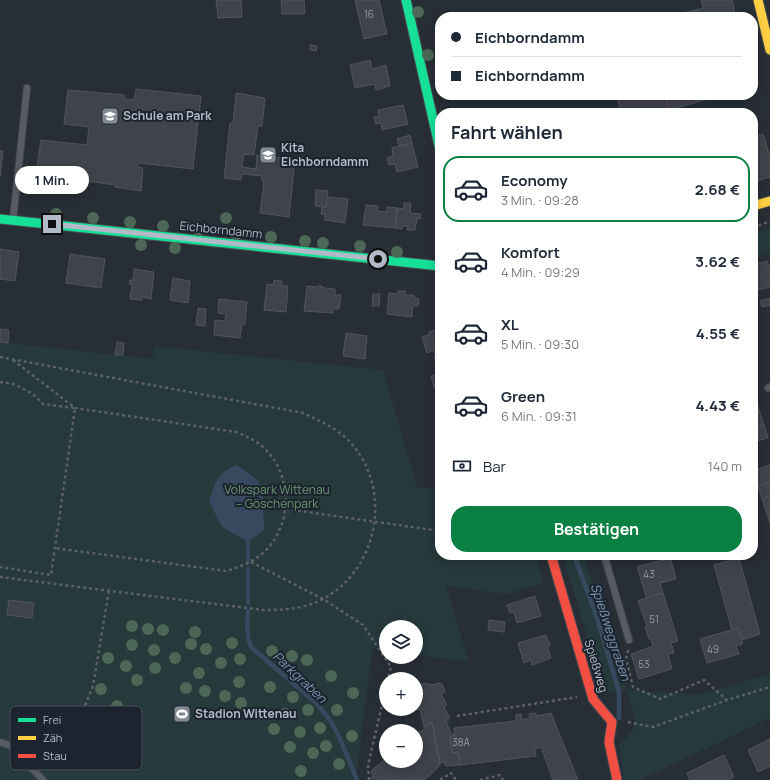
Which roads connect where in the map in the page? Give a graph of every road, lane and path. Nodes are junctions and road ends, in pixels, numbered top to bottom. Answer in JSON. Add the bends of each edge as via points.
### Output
{"nodes":[{"id":1,"x":406,"y":0,"type":"edge"},
{"id":2,"x":758,"y":0,"type":"edge"},
{"id":3,"x":770,"y":50,"type":"edge"},
{"id":4,"x":28,"y":88,"type":"dead end"},
{"id":5,"x":435,"y":128,"type":"edge"},
{"id":6,"x":770,"y":201,"type":"edge"},
{"id":7,"x":758,"y":205,"type":"edge"},
{"id":8,"x":0,"y":219,"type":"edge"},
{"id":9,"x":13,"y":220,"type":"junction"},
{"id":10,"x":770,"y":221,"type":"edge"},
{"id":11,"x":758,"y":226,"type":"edge"},
{"id":12,"x":435,"y":265,"type":"edge"},
{"id":13,"x":0,"y":357,"type":"edge"},
{"id":14,"x":13,"y":360,"type":"junction"},
{"id":15,"x":0,"y":382,"type":"edge"},
{"id":16,"x":75,"y":408,"type":"junction"},
{"id":17,"x":286,"y":509,"type":"junction"},
{"id":18,"x":375,"y":523,"type":"junction"},
{"id":19,"x":435,"y":530,"type":"edge"},
{"id":20,"x":54,"y":548,"type":"junction"},
{"id":21,"x":552,"y":560,"type":"edge"},
{"id":22,"x":605,"y":560,"type":"edge"},
{"id":23,"x":251,"y":562,"type":"junction"},
{"id":24,"x":0,"y":567,"type":"edge"},
{"id":25,"x":0,"y":577,"type":"edge"},
{"id":26,"x":110,"y":590,"type":"junction"},
{"id":27,"x":323,"y":599,"type":"junction"},
{"id":28,"x":629,"y":640,"type":"joint"},
{"id":29,"x":390,"y":672,"type":"edge"},
{"id":30,"x":770,"y":687,"type":"edge"},
{"id":31,"x":592,"y":694,"type":"junction"},
{"id":32,"x":727,"y":700,"type":"junction"},
{"id":33,"x":85,"y":706,"type":"edge"},
{"id":34,"x":379,"y":716,"type":"edge"},
{"id":35,"x":457,"y":716,"type":"dead end"},
{"id":36,"x":612,"y":722,"type":"junction"},
{"id":37,"x":0,"y":742,"type":"edge"},
{"id":38,"x":10,"y":746,"type":"edge"},
{"id":39,"x":34,"y":770,"type":"edge"},
{"id":40,"x":43,"y":780,"type":"edge"},
{"id":41,"x":369,"y":780,"type":"edge"},
{"id":42,"x":440,"y":780,"type":"edge"},
{"id":43,"x":456,"y":780,"type":"edge"},
{"id":44,"x":480,"y":780,"type":"edge"},
{"id":45,"x":503,"y":780,"type":"edge"},
{"id":46,"x":617,"y":780,"type":"edge"}],
"edges":[{"from":1,"to":5,"type":"main road"},
{"from":2,"to":3,"type":"main road"},
{"from":4,"to":9,"type":"lane"},
{"from":6,"to":7,"type":"main road"},
{"from":8,"to":9,"type":"main road","name":"Eichborndamm"},
{"from":9,"to":12,"type":"main road","name":"Eichborndamm"},
{"from":10,"to":11,"type":"path"},
{"from":13,"to":14,"type":"path"},
{"from":14,"to":16,"type":"path"},
{"from":14,"to":18,"type":"path","via":[[303,413],[325,423],[345,437],[357,450],[373,484]]},
{"from":15,"to":16,"type":"path","via":[[14,384],[33,394],[43,404]]},
{"from":16,"to":17,"type":"path","via":[[236,432],[251,438],[275,461],[283,478]]},
{"from":16,"to":20,"type":"path"},
{"from":17,"to":18,"type":"path"},
{"from":17,"to":23,"type":"path","via":[[276,538]]},
{"from":18,"to":19,"type":"path"},
{"from":18,"to":27,"type":"path","via":[[368,550],[350,577]]},
{"from":20,"to":23,"type":"path","via":[[226,570]]},
{"from":20,"to":24,"type":"path","via":[[51,575]]},
{"from":21,"to":31,"type":"main road","name":"Spießweg"},
{"from":22,"to":28,"type":"lane"},
{"from":23,"to":27,"type":"path"},
{"from":25,"to":26,"type":"path"},
{"from":26,"to":27,"type":"path","via":[[263,610],[290,609]]},
{"from":26,"to":33,"type":"path","via":[[93,686]]},
{"from":27,"to":29,"type":"path","via":[[363,626],[391,667]]},
{"from":28,"to":32,"type":"path","via":[[626,659],[633,687],[660,699],[704,680]]},
{"from":30,"to":32,"type":"path"},
{"from":31,"to":35,"type":"path"},
{"from":31,"to":36,"type":"main road","name":"Spießweg","via":[[603,713]]},
{"from":32,"to":36,"type":"path","via":[[653,727],[633,722]]},
{"from":34,"to":41,"type":"path","via":[[368,765]]},
{"from":36,"to":46,"type":"main road","via":[[609,742]]},
{"from":37,"to":38,"type":"lane"},
{"from":39,"to":40,"type":"lane"},
{"from":42,"to":43,"type":"path","via":[[451,773]]},
{"from":44,"to":45,"type":"path","via":[[500,775]]}]}
